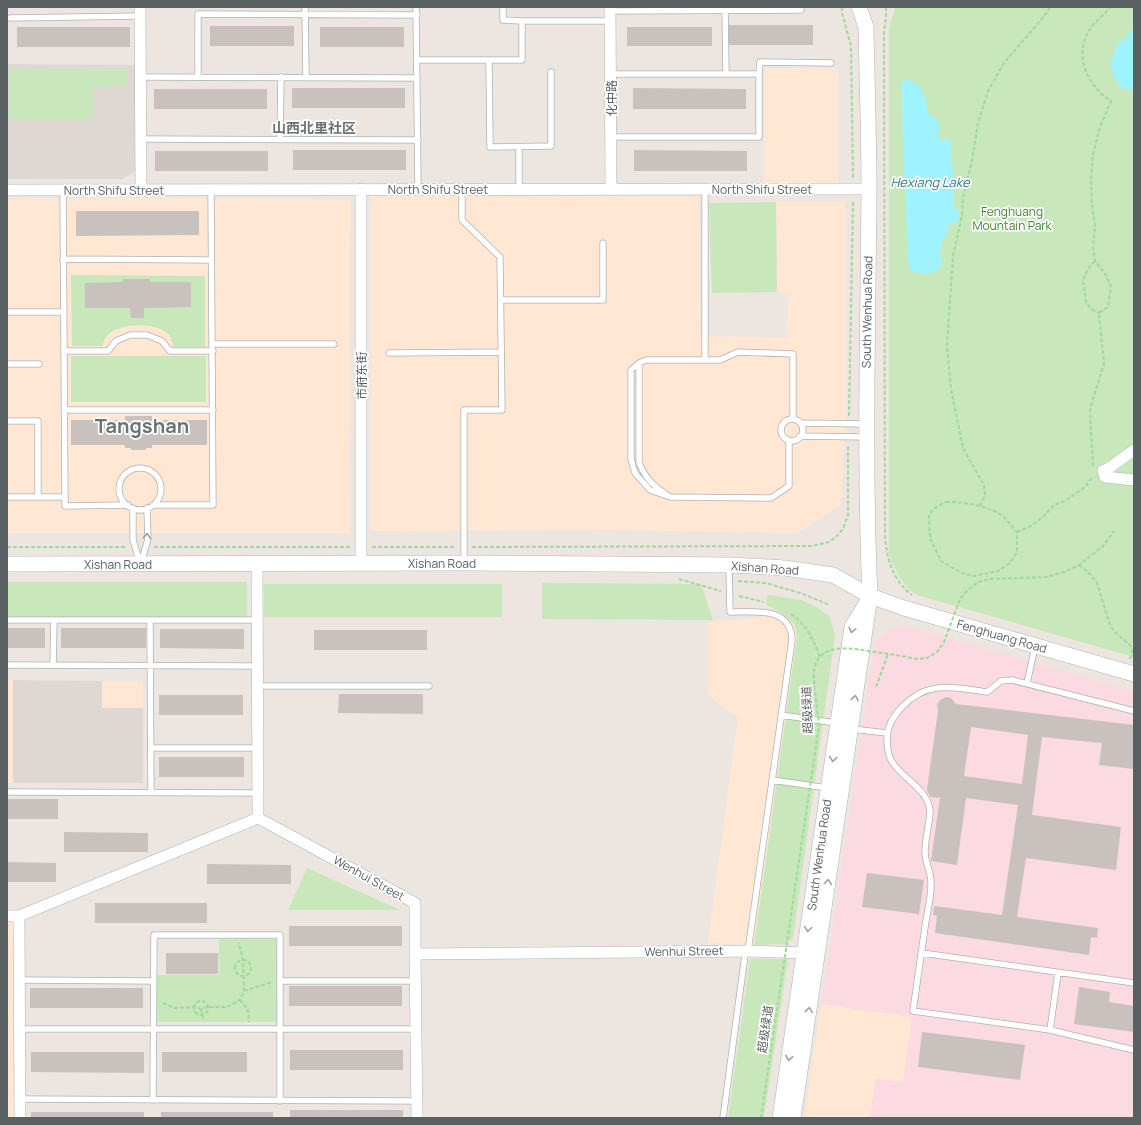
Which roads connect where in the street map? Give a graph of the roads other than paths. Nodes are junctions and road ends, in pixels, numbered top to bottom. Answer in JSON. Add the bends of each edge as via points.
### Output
{"nodes":[{"id":1,"x":305,"y":7,"type":"edge"},
{"id":2,"x":416,"y":7,"type":"edge"},
{"id":3,"x":503,"y":7,"type":"edge"},
{"id":4,"x":859,"y":7,"type":"edge"},
{"id":5,"x":872,"y":7,"type":"edge"},
{"id":6,"x":725,"y":9,"type":"edge"},
{"id":7,"x":801,"y":10,"type":"dead end"},
{"id":8,"x":140,"y":12,"type":"edge"},
{"id":9,"x":610,"y":13,"type":"edge"},
{"id":10,"x":305,"y":15,"type":"junction"},
{"id":11,"x":417,"y":15,"type":"junction"},
{"id":12,"x":10,"y":18,"type":"dead end"},
{"id":13,"x":522,"y":21,"type":"junction"},
{"id":14,"x":866,"y":27,"type":"junction"},
{"id":15,"x":417,"y":60,"type":"junction"},
{"id":16,"x":489,"y":60,"type":"junction"},
{"id":17,"x":831,"y":63,"type":"dead end"},
{"id":18,"x":551,"y":72,"type":"dead end"},
{"id":19,"x":611,"y":74,"type":"junction"},
{"id":20,"x":726,"y":74,"type":"junction"},
{"id":21,"x":759,"y":74,"type":"junction"},
{"id":22,"x":140,"y":77,"type":"junction"},
{"id":23,"x":198,"y":77,"type":"junction"},
{"id":24,"x":281,"y":77,"type":"junction"},
{"id":25,"x":306,"y":77,"type":"junction"},
{"id":26,"x":417,"y":78,"type":"junction"},
{"id":27,"x":611,"y":137,"type":"junction"},
{"id":28,"x":141,"y":139,"type":"junction"},
{"id":29,"x":280,"y":140,"type":"junction"},
{"id":30,"x":418,"y":140,"type":"junction"},
{"id":31,"x":519,"y":147,"type":"junction"},
{"id":32,"x":361,"y":189,"type":"junction"},
{"id":33,"x":418,"y":189,"type":"junction"},
{"id":34,"x":462,"y":189,"type":"junction"},
{"id":35,"x":519,"y":189,"type":"junction"},
{"id":36,"x":612,"y":189,"type":"junction"},
{"id":37,"x":705,"y":189,"type":"junction"},
{"id":38,"x":869,"y":189,"type":"junction"},
{"id":39,"x":7,"y":190,"type":"edge"},
{"id":40,"x":63,"y":190,"type":"junction"},
{"id":41,"x":141,"y":190,"type":"junction"},
{"id":42,"x":210,"y":190,"type":"junction"},
{"id":43,"x":603,"y":243,"type":"dead end"},
{"id":44,"x":63,"y":259,"type":"junction"},
{"id":45,"x":211,"y":260,"type":"junction"},
{"id":46,"x":501,"y":300,"type":"junction"},
{"id":47,"x":7,"y":312,"type":"edge"},
{"id":48,"x":64,"y":312,"type":"junction"},
{"id":49,"x":212,"y":344,"type":"junction"},
{"id":50,"x":334,"y":344,"type":"dead end"},
{"id":51,"x":64,"y":351,"type":"junction"},
{"id":52,"x":212,"y":351,"type":"junction"},
{"id":53,"x":501,"y":352,"type":"junction"},
{"id":54,"x":389,"y":353,"type":"dead end"},
{"id":55,"x":706,"y":360,"type":"junction"},
{"id":56,"x":7,"y":364,"type":"edge"},
{"id":57,"x":39,"y":364,"type":"dead end"},
{"id":58,"x":65,"y":410,"type":"junction"},
{"id":59,"x":213,"y":410,"type":"junction"},
{"id":60,"x":793,"y":419,"type":"junction"},
{"id":61,"x":7,"y":421,"type":"edge"},
{"id":62,"x":800,"y":423,"type":"junction"},
{"id":63,"x":866,"y":430,"type":"junction"},
{"id":64,"x":800,"y":436,"type":"junction"},
{"id":65,"x":789,"y":440,"type":"junction"},
{"id":66,"x":1134,"y":450,"type":"edge"},
{"id":67,"x":1134,"y":480,"type":"edge"},
{"id":68,"x":7,"y":497,"type":"edge"},
{"id":69,"x":38,"y":497,"type":"junction"},
{"id":70,"x":65,"y":497,"type":"junction"},
{"id":71,"x":150,"y":506,"type":"junction"},
{"id":72,"x":130,"y":507,"type":"junction"},
{"id":73,"x":361,"y":563,"type":"junction"},
{"id":74,"x":464,"y":563,"type":"junction"},
{"id":75,"x":7,"y":564,"type":"edge"},
{"id":76,"x":141,"y":564,"type":"junction"},
{"id":77,"x":257,"y":564,"type":"junction"},
{"id":78,"x":729,"y":573,"type":"junction"},
{"id":79,"x":870,"y":596,"type":"junction"},
{"id":80,"x":7,"y":620,"type":"edge"},
{"id":81,"x":54,"y":620,"type":"junction"},
{"id":82,"x":150,"y":620,"type":"junction"},
{"id":83,"x":257,"y":620,"type":"junction"},
{"id":84,"x":1035,"y":645,"type":"junction"},
{"id":85,"x":7,"y":665,"type":"edge"},
{"id":86,"x":53,"y":665,"type":"junction"},
{"id":87,"x":151,"y":665,"type":"junction"},
{"id":88,"x":257,"y":666,"type":"junction"},
{"id":89,"x":1134,"y":674,"type":"edge"},
{"id":90,"x":1027,"y":683,"type":"junction"},
{"id":91,"x":257,"y":686,"type":"junction"},
{"id":92,"x":429,"y":686,"type":"dead end"},
{"id":93,"x":1134,"y":711,"type":"edge"},
{"id":94,"x":781,"y":716,"type":"junction"},
{"id":95,"x":844,"y":726,"type":"junction"},
{"id":96,"x":887,"y":733,"type":"junction"},
{"id":97,"x":151,"y":748,"type":"junction"},
{"id":98,"x":258,"y":748,"type":"junction"},
{"id":99,"x":772,"y":780,"type":"junction"},
{"id":100,"x":829,"y":788,"type":"junction"},
{"id":101,"x":7,"y":792,"type":"edge"},
{"id":102,"x":151,"y":793,"type":"junction"},
{"id":103,"x":257,"y":793,"type":"junction"},
{"id":104,"x":258,"y":818,"type":"junction"},
{"id":105,"x":7,"y":916,"type":"edge"},
{"id":106,"x":18,"y":916,"type":"junction"},
{"id":107,"x":748,"y":951,"type":"junction"},
{"id":108,"x":805,"y":953,"type":"junction"},
{"id":109,"x":922,"y":953,"type":"junction"},
{"id":110,"x":415,"y":954,"type":"junction"},
{"id":111,"x":1058,"y":973,"type":"junction"},
{"id":112,"x":19,"y":980,"type":"junction"},
{"id":113,"x":153,"y":981,"type":"junction"},
{"id":114,"x":278,"y":981,"type":"junction"},
{"id":115,"x":416,"y":981,"type":"junction"},
{"id":116,"x":1134,"y":983,"type":"edge"},
{"id":117,"x":20,"y":1029,"type":"junction"},
{"id":118,"x":153,"y":1029,"type":"junction"},
{"id":119,"x":280,"y":1029,"type":"junction"},
{"id":120,"x":416,"y":1029,"type":"junction"},
{"id":121,"x":1050,"y":1030,"type":"junction"},
{"id":122,"x":1134,"y":1050,"type":"edge"},
{"id":123,"x":20,"y":1099,"type":"junction"},
{"id":124,"x":153,"y":1100,"type":"junction"},
{"id":125,"x":280,"y":1101,"type":"junction"},
{"id":126,"x":417,"y":1101,"type":"junction"},
{"id":127,"x":20,"y":1118,"type":"edge"},
{"id":128,"x":417,"y":1118,"type":"edge"},
{"id":129,"x":724,"y":1118,"type":"edge"},
{"id":130,"x":780,"y":1118,"type":"edge"},
{"id":131,"x":793,"y":1118,"type":"edge"}],
"edges":[{"from":1,"to":10,"type":"lane"},
{"from":2,"to":11,"type":"lane"},
{"from":3,"to":13,"type":"lane","via":[[503,20]]},
{"from":4,"to":14,"type":"street","name":"South Wenhua Road"},
{"from":5,"to":14,"type":"street","name":"South Wenhua Road"},
{"from":6,"to":7,"type":"lane"},
{"from":6,"to":9,"type":"lane"},
{"from":6,"to":20,"type":"lane"},
{"from":8,"to":12,"type":"lane"},
{"from":8,"to":22,"type":"street"},
{"from":9,"to":13,"type":"lane"},
{"from":9,"to":19,"type":"street","name":"化中路"},
{"from":10,"to":11,"type":"lane"},
{"from":10,"to":23,"type":"lane","via":[[198,14]]},
{"from":10,"to":25,"type":"lane"},
{"from":11,"to":15,"type":"lane"},
{"from":13,"to":16,"type":"lane","via":[[522,60]]},
{"from":14,"to":38,"type":"street","name":"South Wenhua Road"},
{"from":15,"to":16,"type":"lane"},
{"from":15,"to":26,"type":"lane"},
{"from":16,"to":31,"type":"lane","via":[[490,147]]},
{"from":17,"to":21,"type":"lane","via":[[760,62]]},
{"from":18,"to":31,"type":"lane","via":[[551,146]]},
{"from":19,"to":20,"type":"lane"},
{"from":19,"to":27,"type":"street","name":"化中路"},
{"from":20,"to":21,"type":"lane"},
{"from":21,"to":27,"type":"lane","via":[[759,137]]},
{"from":22,"to":23,"type":"lane"},
{"from":22,"to":28,"type":"street"},
{"from":23,"to":24,"type":"lane"},
{"from":24,"to":25,"type":"lane"},
{"from":24,"to":29,"type":"lane"},
{"from":25,"to":26,"type":"lane"},
{"from":26,"to":30,"type":"lane"},
{"from":27,"to":36,"type":"street","name":"化中路"},
{"from":28,"to":29,"type":"lane"},
{"from":28,"to":41,"type":"street"},
{"from":29,"to":30,"type":"lane"},
{"from":30,"to":33,"type":"lane"},
{"from":31,"to":35,"type":"lane"},
{"from":32,"to":33,"type":"street","name":"North Shifu Street"},
{"from":32,"to":42,"type":"street","name":"North Shifu Street"},
{"from":32,"to":73,"type":"street","name":"市府东街"},
{"from":33,"to":34,"type":"street","name":"North Shifu Street"},
{"from":34,"to":35,"type":"street","name":"North Shifu Street"},
{"from":34,"to":46,"type":"lane","via":[[462,220],[500,257]]},
{"from":35,"to":36,"type":"street","name":"North Shifu Street"},
{"from":36,"to":37,"type":"street","name":"North Shifu Street"},
{"from":37,"to":38,"type":"street","name":"North Shifu Street"},
{"from":37,"to":55,"type":"lane"},
{"from":38,"to":63,"type":"street","name":"South Wenhua Road"},
{"from":39,"to":40,"type":"street","name":"North Shifu Street"},
{"from":40,"to":41,"type":"street","name":"North Shifu Street"},
{"from":40,"to":44,"type":"lane"},
{"from":41,"to":42,"type":"street","name":"North Shifu Street"},
{"from":42,"to":45,"type":"lane"},
{"from":43,"to":46,"type":"lane","via":[[602,300]]},
{"from":44,"to":45,"type":"lane"},
{"from":44,"to":48,"type":"lane"},
{"from":45,"to":49,"type":"lane"},
{"from":46,"to":53,"type":"lane"},
{"from":47,"to":48,"type":"lane"},
{"from":48,"to":51,"type":"lane"},
{"from":49,"to":50,"type":"lane"},
{"from":49,"to":52,"type":"lane"},
{"from":51,"to":52,"type":"lane","via":[[108,351],[116,341],[130,335],[147,335],[162,341],[170,351]]},
{"from":51,"to":58,"type":"lane"},
{"from":52,"to":59,"type":"lane"},
{"from":53,"to":54,"type":"lane"},
{"from":53,"to":74,"type":"lane","via":[[502,410],[464,410]]},
{"from":55,"to":60,"type":"lane","via":[[720,360],[738,352],[793,354]]},
{"from":55,"to":65,"type":"lane","via":[[646,360],[631,370],[631,459],[635,473],[650,490],[670,497],[771,498],[789,486]]},
{"from":56,"to":57,"type":"lane"},
{"from":58,"to":59,"type":"lane"},
{"from":58,"to":70,"type":"lane"},
{"from":59,"to":71,"type":"lane","via":[[213,505]]},
{"from":60,"to":62,"type":"lane"},
{"from":60,"to":65,"type":"lane","via":[[786,420],[781,426],[783,437]]},
{"from":61,"to":69,"type":"lane","via":[[38,421]]},
{"from":62,"to":63,"type":"lane","via":[[849,424]]},
{"from":62,"to":64,"type":"lane","via":[[803,430]]},
{"from":63,"to":64,"type":"lane","via":[[848,437]]},
{"from":63,"to":79,"type":"street","name":"South Wenhua Road"},
{"from":64,"to":65,"type":"lane","via":[[795,440]]},
{"from":66,"to":67,"type":"street","via":[[1104,471],[1105,477]]},
{"from":68,"to":69,"type":"lane"},
{"from":69,"to":70,"type":"lane"},
{"from":70,"to":72,"type":"lane","via":[[66,506]]},
{"from":71,"to":72,"type":"lane","via":[[138,509]]},
{"from":71,"to":72,"type":"lane","via":[[160,494],[160,482],[152,472],[140,468],[128,472],[120,482],[120,495]]},
{"from":76,"to":71,"type":"lane","one_way":true,"via":[[148,539]]},
{"from":72,"to":76,"type":"lane","via":[[133,540]]},
{"from":73,"to":74,"type":"street","name":"Xishan Road"},
{"from":73,"to":77,"type":"street","name":"Xishan Road"},
{"from":74,"to":78,"type":"street","name":"Xishan Road"},
{"from":75,"to":76,"type":"street","name":"Xishan Road"},
{"from":76,"to":77,"type":"street","name":"Xishan Road"},
{"from":77,"to":83,"type":"street"},
{"from":78,"to":79,"type":"street","name":"Xishan Road","via":[[785,568],[833,575]]},
{"from":78,"to":94,"type":"lane","via":[[730,612],[773,614],[788,623],[792,632]]},
{"from":79,"to":84,"type":"street","name":"Fenghuang Road"},
{"from":79,"to":95,"type":"street","name":"South Wenhua Road","via":[[852,627]]},
{"from":80,"to":81,"type":"lane"},
{"from":81,"to":82,"type":"lane"},
{"from":81,"to":86,"type":"lane"},
{"from":82,"to":83,"type":"lane"},
{"from":82,"to":87,"type":"lane"},
{"from":83,"to":88,"type":"street"},
{"from":84,"to":89,"type":"street","name":"Fenghuang Road"},
{"from":84,"to":90,"type":"lane"},
{"from":85,"to":86,"type":"lane"},
{"from":86,"to":87,"type":"lane"},
{"from":87,"to":88,"type":"lane"},
{"from":87,"to":97,"type":"lane"},
{"from":88,"to":91,"type":"street"},
{"from":90,"to":93,"type":"lane"},
{"from":90,"to":96,"type":"lane","via":[[1001,681],[986,692],[949,686],[935,687],[906,703],[891,720]]},
{"from":91,"to":92,"type":"lane"},
{"from":91,"to":98,"type":"street"},
{"from":94,"to":95,"type":"lane"},
{"from":94,"to":99,"type":"lane"},
{"from":95,"to":96,"type":"lane"},
{"from":95,"to":100,"type":"street","name":"South Wenhua Road","one_way":true},
{"from":131,"to":95,"type":"street","name":"South Wenhua Road","one_way":true},
{"from":96,"to":109,"type":"lane","via":[[887,747],[891,760],[922,794],[930,812],[925,852],[932,883]]},
{"from":97,"to":98,"type":"lane"},
{"from":97,"to":102,"type":"lane"},
{"from":98,"to":103,"type":"street"},
{"from":99,"to":100,"type":"lane"},
{"from":99,"to":107,"type":"lane"},
{"from":100,"to":108,"type":"street","name":"South Wenhua Road","one_way":true},
{"from":101,"to":102,"type":"lane"},
{"from":102,"to":103,"type":"lane"},
{"from":103,"to":104,"type":"street"},
{"from":104,"to":106,"type":"street"},
{"from":104,"to":110,"type":"street","name":"Wenhui Street","via":[[415,903]]},
{"from":105,"to":106,"type":"street"},
{"from":106,"to":112,"type":"street"},
{"from":107,"to":108,"type":"street","name":"Wenhui Street"},
{"from":107,"to":110,"type":"street","name":"Wenhui Street"},
{"from":107,"to":129,"type":"lane","via":[[745,955]]},
{"from":108,"to":130,"type":"street","name":"South Wenhua Road","one_way":true},
{"from":109,"to":111,"type":"lane"},
{"from":109,"to":121,"type":"lane","via":[[913,1011]]},
{"from":110,"to":115,"type":"street"},
{"from":111,"to":116,"type":"lane"},
{"from":111,"to":121,"type":"lane"},
{"from":112,"to":113,"type":"lane"},
{"from":112,"to":117,"type":"street"},
{"from":113,"to":114,"type":"lane","via":[[154,935],[280,935]]},
{"from":113,"to":118,"type":"lane"},
{"from":114,"to":115,"type":"lane"},
{"from":114,"to":119,"type":"lane"},
{"from":115,"to":120,"type":"street"},
{"from":117,"to":118,"type":"lane"},
{"from":117,"to":123,"type":"street"},
{"from":118,"to":119,"type":"lane"},
{"from":118,"to":124,"type":"lane"},
{"from":119,"to":120,"type":"lane"},
{"from":119,"to":125,"type":"lane"},
{"from":120,"to":126,"type":"street"},
{"from":121,"to":122,"type":"lane"},
{"from":123,"to":124,"type":"lane"},
{"from":123,"to":127,"type":"street"},
{"from":124,"to":125,"type":"lane"},
{"from":125,"to":126,"type":"lane"},
{"from":126,"to":128,"type":"street"}]}
